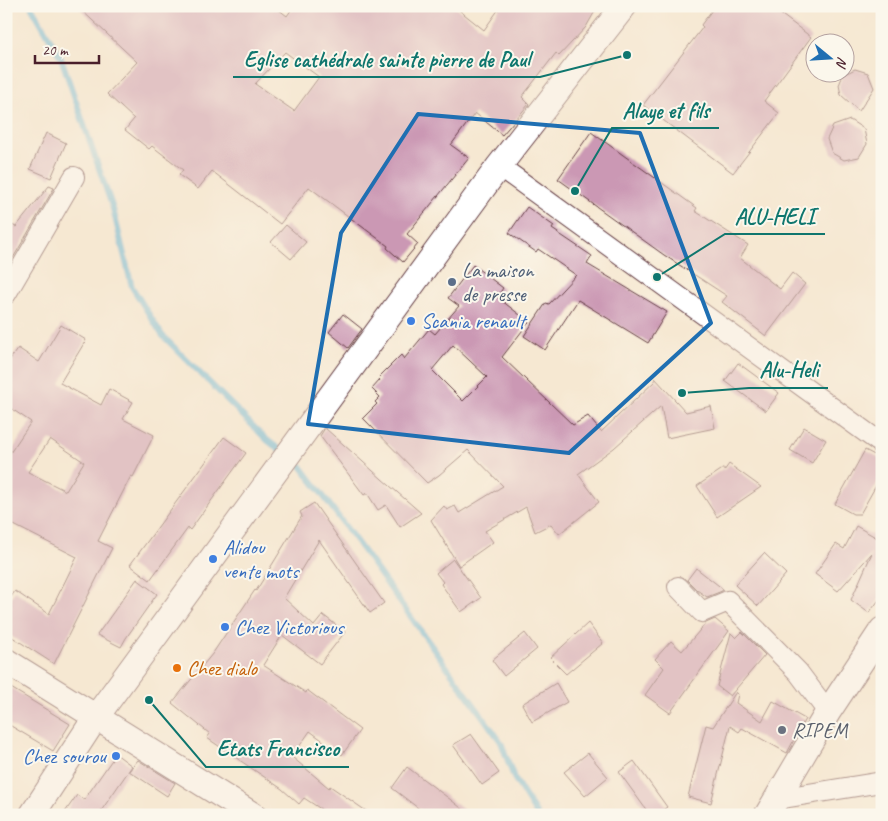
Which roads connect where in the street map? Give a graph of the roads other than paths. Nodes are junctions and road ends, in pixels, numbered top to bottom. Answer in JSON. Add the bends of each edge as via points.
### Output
{"nodes":[{"id":1,"x":624,"y":6,"type":"edge"},
{"id":2,"x":499,"y":166,"type":"junction"},
{"id":3,"x":74,"y":177,"type":"dead end"},
{"id":4,"x":6,"y":294,"type":"edge"},
{"id":5,"x":882,"y":444,"type":"edge"},
{"id":6,"x":678,"y":587,"type":"dead end"},
{"id":7,"x":882,"y":630,"type":"edge"},
{"id":8,"x":6,"y":661,"type":"edge"},
{"id":9,"x":828,"y":712,"type":"junction"},
{"id":10,"x":96,"y":717,"type":"junction"},
{"id":11,"x":882,"y":782,"type":"edge"},
{"id":12,"x":772,"y":807,"type":"edge"},
{"id":13,"x":32,"y":815,"type":"edge"},
{"id":14,"x":253,"y":815,"type":"edge"}],
"edges":[{"from":1,"to":2,"type":"street"},
{"from":2,"to":5,"type":"street"},
{"from":2,"to":10,"type":"street"},
{"from":3,"to":4,"type":"street"},
{"from":6,"to":9,"type":"street","via":[[702,612],[728,601],[798,672]]},
{"from":7,"to":9,"type":"street"},
{"from":8,"to":10,"type":"street"},
{"from":9,"to":12,"type":"street"},
{"from":10,"to":13,"type":"street"},
{"from":10,"to":14,"type":"street"},
{"from":11,"to":12,"type":"street"}]}
